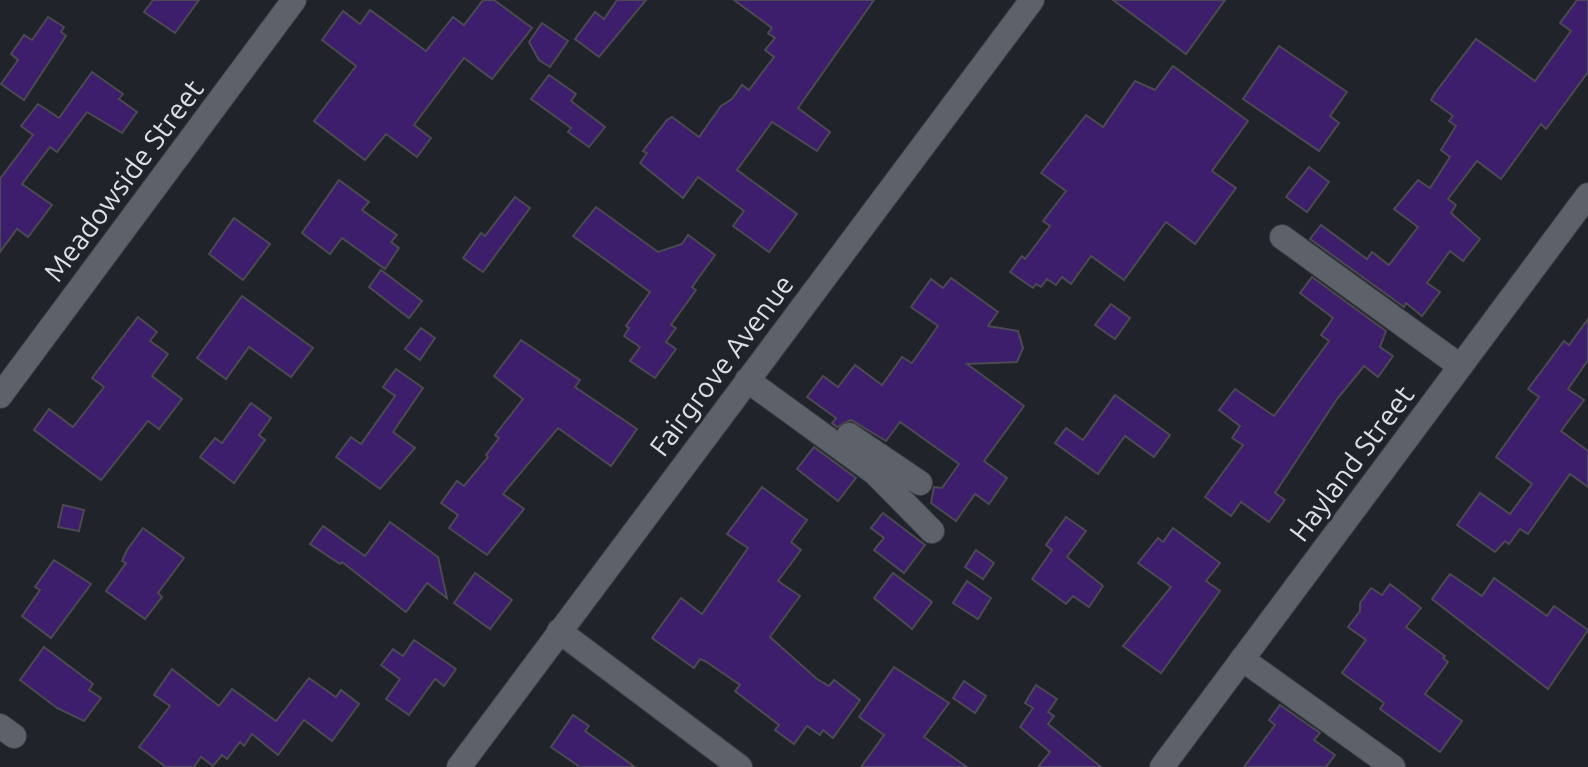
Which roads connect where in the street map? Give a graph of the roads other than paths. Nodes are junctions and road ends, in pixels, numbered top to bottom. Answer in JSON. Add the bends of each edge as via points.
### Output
{"nodes":[{"id":1,"x":294,"y":0,"type":"edge"},
{"id":2,"x":1032,"y":0,"type":"edge"},
{"id":3,"x":1588,"y":195,"type":"edge"},
{"id":4,"x":1282,"y":237,"type":"dead end"},
{"id":5,"x":1460,"y":366,"type":"junction"},
{"id":6,"x":747,"y":380,"type":"junction"},
{"id":7,"x":0,"y":396,"type":"edge"},
{"id":8,"x":920,"y":483,"type":"dead end"},
{"id":9,"x":932,"y":531,"type":"dead end"},
{"id":10,"x":559,"y":631,"type":"junction"},
{"id":11,"x":1242,"y":659,"type":"junction"},
{"id":12,"x":459,"y":767,"type":"edge"},
{"id":13,"x":740,"y":767,"type":"edge"},
{"id":14,"x":1162,"y":767,"type":"edge"},
{"id":15,"x":1393,"y":767,"type":"edge"}],
"edges":[{"from":1,"to":7,"type":"street","name":"Meadowside Street"},
{"from":2,"to":6,"type":"street","name":"Fairgrove Avenue"},
{"from":3,"to":5,"type":"street","name":"Hayland Street"},
{"from":4,"to":5,"type":"street"},
{"from":5,"to":11,"type":"street","name":"Hayland Street"},
{"from":6,"to":8,"type":"street","via":[[781,389]]},
{"from":6,"to":9,"type":"street","via":[[875,473]]},
{"from":6,"to":10,"type":"street","name":"Fairgrove Avenue"},
{"from":10,"to":12,"type":"street","name":"Fairgrove Avenue"},
{"from":10,"to":13,"type":"street"},
{"from":11,"to":14,"type":"street","name":"Hayland Street"},
{"from":11,"to":15,"type":"street"}]}
